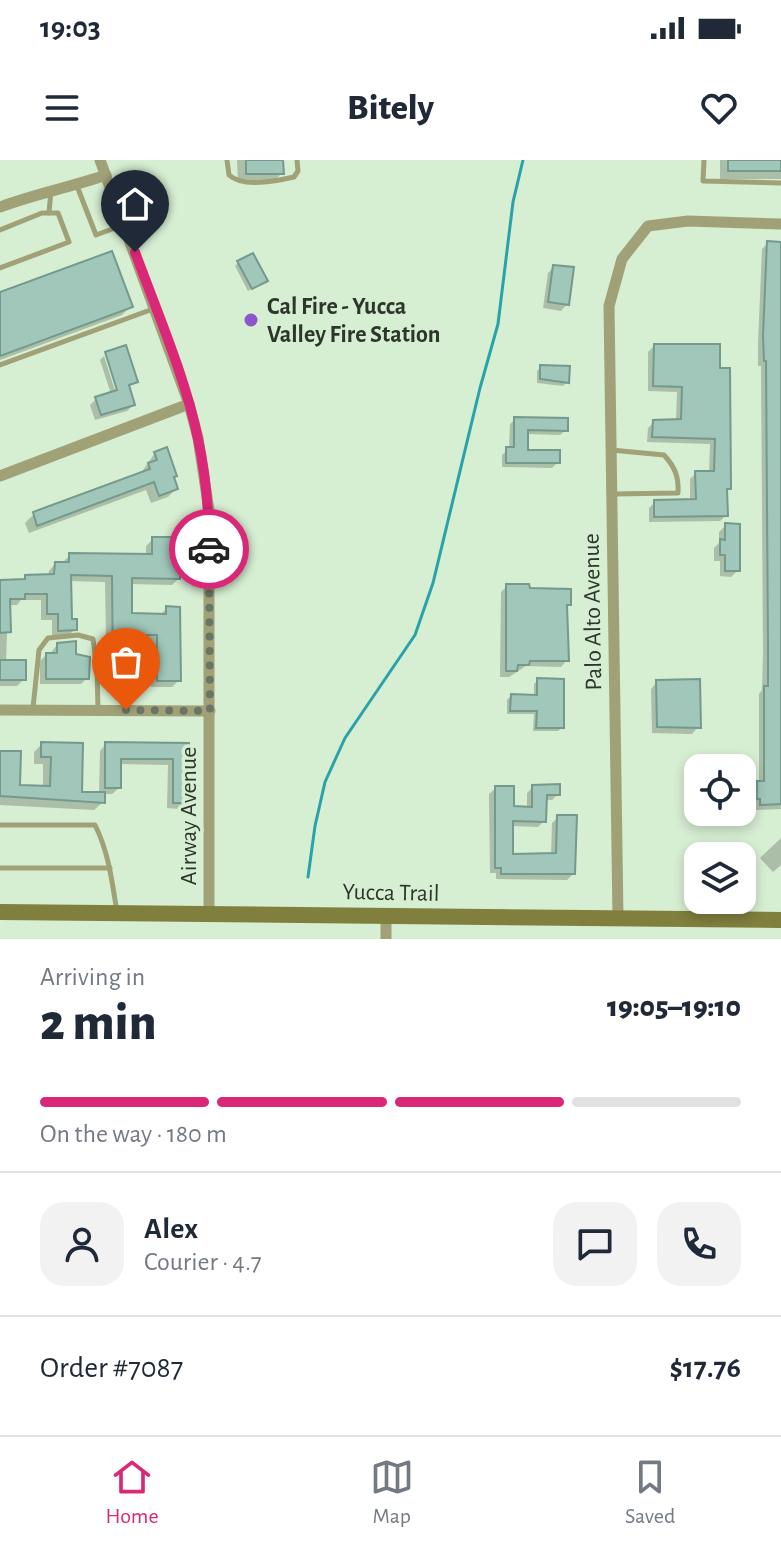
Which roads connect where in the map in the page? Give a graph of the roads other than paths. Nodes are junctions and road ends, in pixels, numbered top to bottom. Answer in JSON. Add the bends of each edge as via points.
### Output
{"nodes":[{"id":1,"x":100,"y":160,"type":"edge"},
{"id":2,"x":227,"y":160,"type":"edge"},
{"id":3,"x":297,"y":160,"type":"edge"},
{"id":4,"x":704,"y":160,"type":"edge"},
{"id":5,"x":106,"y":175,"type":"junction"},
{"id":6,"x":781,"y":183,"type":"edge"},
{"id":7,"x":76,"y":185,"type":"junction"},
{"id":8,"x":51,"y":190,"type":"junction"},
{"id":9,"x":0,"y":207,"type":"edge"},
{"id":10,"x":49,"y":213,"type":"junction"},
{"id":11,"x":781,"y":224,"type":"edge"},
{"id":12,"x":124,"y":225,"type":"junction"},
{"id":13,"x":0,"y":230,"type":"edge"},
{"id":14,"x":0,"y":268,"type":"edge"},
{"id":15,"x":155,"y":308,"type":"junction"},
{"id":16,"x":0,"y":365,"type":"edge"},
{"id":17,"x":189,"y":404,"type":"junction"},
{"id":18,"x":611,"y":450,"type":"junction"},
{"id":19,"x":0,"y":476,"type":"edge"},
{"id":20,"x":612,"y":494,"type":"junction"},
{"id":21,"x":0,"y":710,"type":"edge"},
{"id":22,"x":33,"y":710,"type":"junction"},
{"id":23,"x":98,"y":710,"type":"junction"},
{"id":24,"x":210,"y":711,"type":"junction"},
{"id":25,"x":0,"y":825,"type":"edge"},
{"id":26,"x":0,"y":868,"type":"edge"},
{"id":27,"x":110,"y":868,"type":"junction"},
{"id":28,"x":0,"y":912,"type":"edge"},
{"id":29,"x":117,"y":913,"type":"junction"},
{"id":30,"x":209,"y":913,"type":"junction"},
{"id":31,"x":386,"y":916,"type":"junction"},
{"id":32,"x":618,"y":918,"type":"junction"},
{"id":33,"x":781,"y":920,"type":"edge"},
{"id":34,"x":386,"y":939,"type":"edge"}],
"edges":[{"from":1,"to":5,"type":"street","name":"Airway Avenue"},
{"from":2,"to":3,"type":"lane","via":[[229,175],[242,182],[294,177]]},
{"from":4,"to":6,"type":"lane","via":[[703,181]]},
{"from":5,"to":7,"type":"street"},
{"from":5,"to":12,"type":"street","name":"Airway Avenue"},
{"from":7,"to":8,"type":"street"},
{"from":7,"to":12,"type":"lane","via":[[96,235]]},
{"from":8,"to":9,"type":"street"},
{"from":8,"to":10,"type":"lane"},
{"from":10,"to":13,"type":"lane"},
{"from":10,"to":14,"type":"lane","via":[[58,213],[69,242]]},
{"from":11,"to":18,"type":"street","name":"Palo Alto Avenue","via":[[688,221],[648,226],[622,259],[609,306]]},
{"from":12,"to":15,"type":"street","name":"Airway Avenue"},
{"from":15,"to":16,"type":"lane"},
{"from":15,"to":17,"type":"street","name":"Airway Avenue"},
{"from":17,"to":19,"type":"street"},
{"from":17,"to":24,"type":"street","name":"Airway Avenue","via":[[209,510]]},
{"from":18,"to":20,"type":"street","name":"Palo Alto Avenue"},
{"from":18,"to":20,"type":"lane","via":[[664,455],[676,469],[679,484],[678,493]]},
{"from":20,"to":32,"type":"street","name":"Palo Alto Avenue"},
{"from":21,"to":22,"type":"street"},
{"from":22,"to":23,"type":"street"},
{"from":22,"to":23,"type":"lane","via":[[39,650],[48,638],[78,635],[93,639]]},
{"from":23,"to":24,"type":"street"},
{"from":24,"to":30,"type":"street","name":"Airway Avenue"},
{"from":25,"to":27,"type":"lane","via":[[95,825]]},
{"from":26,"to":27,"type":"lane"},
{"from":27,"to":29,"type":"lane"},
{"from":28,"to":29,"type":"main road","name":"Yucca Trail"},
{"from":29,"to":30,"type":"main road","name":"Yucca Trail"},
{"from":30,"to":31,"type":"main road","name":"Yucca Trail"},
{"from":31,"to":32,"type":"main road","name":"Yucca Trail"},
{"from":31,"to":34,"type":"street"},
{"from":32,"to":33,"type":"main road","name":"Yucca Trail"}]}
